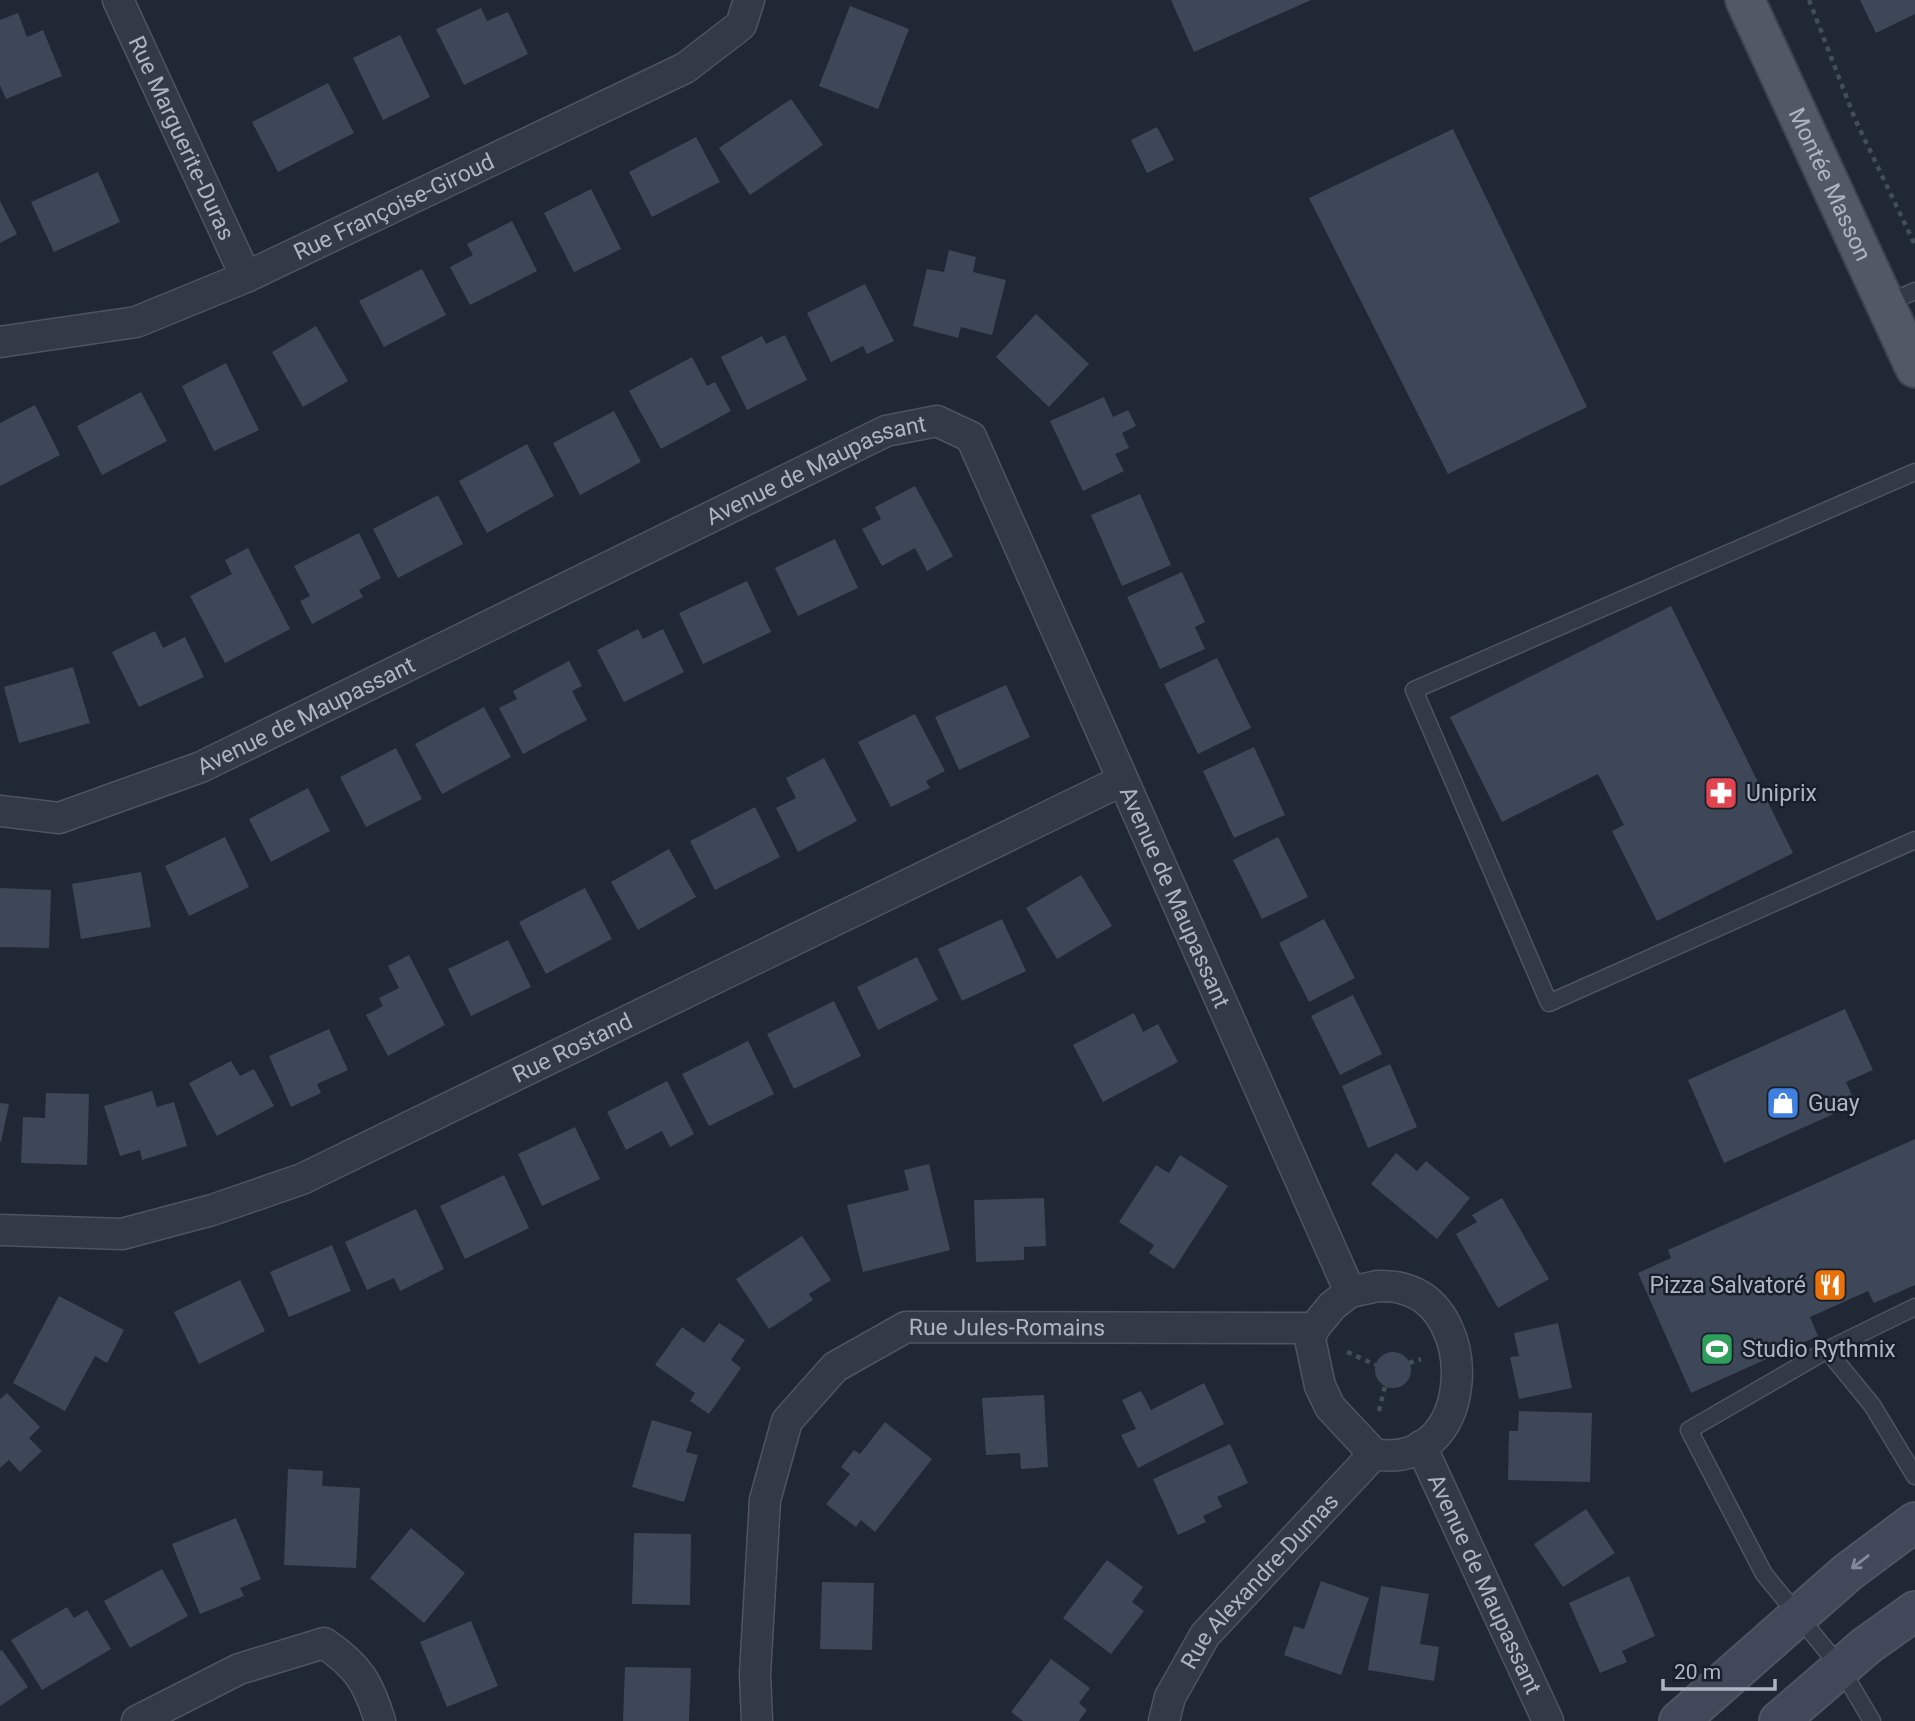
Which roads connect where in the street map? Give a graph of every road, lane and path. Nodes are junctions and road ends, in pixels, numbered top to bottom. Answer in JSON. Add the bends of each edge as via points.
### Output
{"nodes":[{"id":1,"x":118,"y":0,"type":"edge"},
{"id":2,"x":749,"y":0,"type":"edge"},
{"id":3,"x":1745,"y":0,"type":"edge"},
{"id":4,"x":1809,"y":0,"type":"edge"},
{"id":5,"x":1915,"y":245,"type":"edge"},
{"id":6,"x":246,"y":278,"type":"junction"},
{"id":7,"x":1900,"y":298,"type":"edge"},
{"id":8,"x":0,"y":342,"type":"edge"},
{"id":9,"x":1915,"y":368,"type":"edge"},
{"id":10,"x":1915,"y":472,"type":"edge"},
{"id":11,"x":1121,"y":780,"type":"junction"},
{"id":12,"x":0,"y":811,"type":"edge"},
{"id":13,"x":1915,"y":840,"type":"edge"},
{"id":14,"x":0,"y":1230,"type":"edge"},
{"id":15,"x":1350,"y":1292,"type":"junction"},
{"id":16,"x":1915,"y":1307,"type":"edge"},
{"id":17,"x":1314,"y":1328,"type":"junction"},
{"id":18,"x":1337,"y":1348,"type":"dead end"},
{"id":19,"x":1827,"y":1350,"type":"junction"},
{"id":20,"x":1376,"y":1365,"type":"dead end"},
{"id":21,"x":1421,"y":1446,"type":"junction"},
{"id":22,"x":1374,"y":1454,"type":"junction"},
{"id":23,"x":1915,"y":1476,"type":"edge"},
{"id":24,"x":1915,"y":1522,"type":"edge"},
{"id":25,"x":1915,"y":1611,"type":"edge"},
{"id":26,"x":1798,"y":1615,"type":"junction"},
{"id":27,"x":1840,"y":1667,"type":"junction"},
{"id":28,"x":137,"y":1721,"type":"edge"},
{"id":29,"x":380,"y":1721,"type":"edge"},
{"id":30,"x":757,"y":1721,"type":"edge"},
{"id":31,"x":1164,"y":1721,"type":"edge"},
{"id":32,"x":1548,"y":1721,"type":"edge"},
{"id":33,"x":1679,"y":1721,"type":"edge"},
{"id":34,"x":1779,"y":1721,"type":"edge"},
{"id":35,"x":1872,"y":1721,"type":"edge"}],
"edges":[{"from":1,"to":6,"type":"street","name":"Rue Marguerite-Duras"},
{"from":2,"to":6,"type":"street","name":"Rue Françoise-Giroud","via":[[741,25],[685,68]]},
{"from":3,"to":7,"type":"main road","name":"Montée Masson"},
{"from":4,"to":5,"type":"path","via":[[1855,118]]},
{"from":6,"to":8,"type":"street","name":"Rue Françoise-Giroud","via":[[136,323]]},
{"from":7,"to":9,"type":"main road","name":"Montée Masson"},
{"from":10,"to":13,"type":"lane","via":[[1414,690],[1549,1003]]},
{"from":11,"to":12,"type":"street","name":"Avenue de Maupassant","via":[[971,437],[937,421],[886,431],[201,766],[59,818]]},
{"from":11,"to":14,"type":"street","name":"Rue Rostand","via":[[302,1179],[122,1234]]},
{"from":11,"to":15,"type":"street","name":"Avenue de Maupassant"},
{"from":15,"to":17,"type":"street"},
{"from":15,"to":21,"type":"street","name":"Avenue de Maupassant","via":[[1378,1286],[1406,1289],[1431,1305],[1447,1327],[1459,1377],[1455,1403],[1444,1428]]},
{"from":16,"to":19,"type":"lane"},
{"from":17,"to":22,"type":"street","via":[[1310,1339],[1313,1359],[1325,1396],[1347,1429]]},
{"from":17,"to":30,"type":"street","name":"Rue Jules-Romains","via":[[906,1327],[835,1367],[787,1421],[765,1500],[755,1675]]},
{"from":18,"to":20,"type":"path"},
{"from":19,"to":23,"type":"lane","via":[[1872,1405]]},
{"from":19,"to":26,"type":"lane","via":[[1689,1430],[1765,1574]]},
{"from":21,"to":22,"type":"street","name":"Avenue de Maupassant","via":[[1402,1453]]},
{"from":21,"to":32,"type":"street","name":"Avenue de Maupassant"},
{"from":22,"to":31,"type":"street","name":"Rue Alexandre-Dumas","via":[[1205,1634],[1170,1697]]},
{"from":24,"to":26,"type":"street","one_way":true},
{"from":25,"to":27,"type":"street"},
{"from":26,"to":27,"type":"lane"},
{"from":26,"to":33,"type":"street"},
{"from":27,"to":34,"type":"street"},
{"from":27,"to":35,"type":"lane"},
{"from":28,"to":29,"type":"street","via":[[239,1670],[324,1643],[350,1660],[369,1688]]}]}
